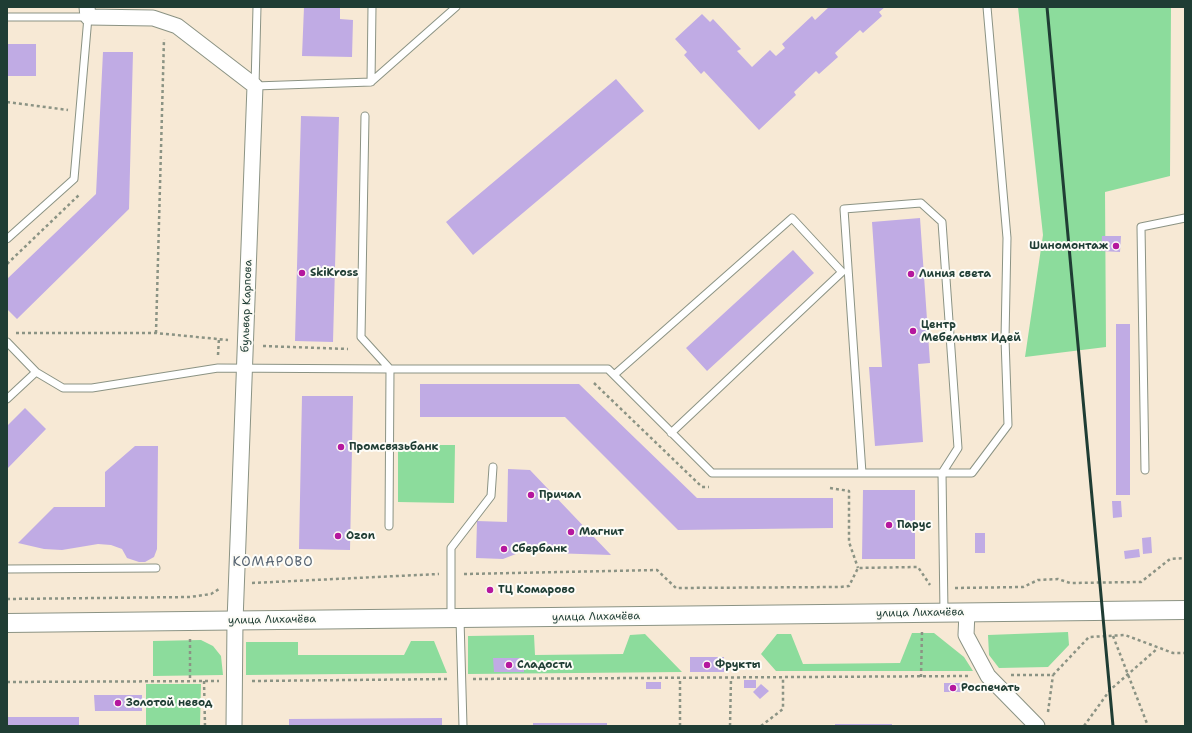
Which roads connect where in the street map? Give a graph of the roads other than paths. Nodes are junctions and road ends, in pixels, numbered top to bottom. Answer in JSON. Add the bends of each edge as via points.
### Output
{"nodes":[{"id":1,"x":257,"y":7,"type":"edge"},
{"id":2,"x":372,"y":7,"type":"edge"},
{"id":3,"x":456,"y":7,"type":"edge"},
{"id":4,"x":987,"y":7,"type":"edge"},
{"id":5,"x":88,"y":12,"type":"edge"},
{"id":6,"x":7,"y":17,"type":"edge"},
{"id":7,"x":371,"y":82,"type":"junction"},
{"id":8,"x":255,"y":86,"type":"junction"},
{"id":9,"x":366,"y":116,"type":"dead end"},
{"id":10,"x":1185,"y":218,"type":"edge"},
{"id":11,"x":7,"y":238,"type":"edge"},
{"id":12,"x":7,"y":342,"type":"edge"},
{"id":13,"x":245,"y":369,"type":"junction"},
{"id":14,"x":390,"y":369,"type":"junction"},
{"id":15,"x":36,"y":372,"type":"junction"},
{"id":16,"x":614,"y":375,"type":"junction"},
{"id":17,"x":7,"y":399,"type":"edge"},
{"id":18,"x":671,"y":433,"type":"junction"},
{"id":19,"x":493,"y":467,"type":"dead end"},
{"id":20,"x":1145,"y":470,"type":"dead end"},
{"id":21,"x":862,"y":473,"type":"junction"},
{"id":22,"x":942,"y":473,"type":"junction"},
{"id":23,"x":389,"y":526,"type":"dead end"},
{"id":24,"x":156,"y":568,"type":"dead end"},
{"id":25,"x":7,"y":569,"type":"edge"},
{"id":26,"x":1185,"y":610,"type":"edge"},
{"id":27,"x":967,"y":612,"type":"junction"},
{"id":28,"x":944,"y":613,"type":"junction"},
{"id":29,"x":455,"y":618,"type":"junction"},
{"id":30,"x":235,"y":621,"type":"junction"},
{"id":31,"x":7,"y":623,"type":"edge"},
{"id":32,"x":1042,"y":721,"type":"edge"},
{"id":33,"x":234,"y":726,"type":"edge"},
{"id":34,"x":463,"y":726,"type":"edge"}],
"edges":[{"from":1,"to":8,"type":"lane"},
{"from":2,"to":7,"type":"lane"},
{"from":3,"to":7,"type":"lane"},
{"from":4,"to":22,"type":"lane","via":[[1007,238],[1005,338],[1008,425],[972,473]]},
{"from":5,"to":6,"type":"lane"},
{"from":5,"to":8,"type":"street","via":[[153,18],[177,26]]},
{"from":5,"to":11,"type":"lane","via":[[74,179]]},
{"from":7,"to":8,"type":"lane"},
{"from":8,"to":13,"type":"street","name":"бульвар Карпова"},
{"from":9,"to":14,"type":"lane","via":[[360,337]]},
{"from":10,"to":20,"type":"lane","via":[[1142,227]]},
{"from":12,"to":15,"type":"lane"},
{"from":13,"to":14,"type":"lane"},
{"from":13,"to":15,"type":"lane","via":[[218,368],[92,388],[63,388]]},
{"from":13,"to":30,"type":"street","name":"бульвар Карпова"},
{"from":14,"to":16,"type":"lane","via":[[608,369]]},
{"from":14,"to":23,"type":"lane"},
{"from":15,"to":17,"type":"lane"},
{"from":16,"to":18,"type":"lane"},
{"from":16,"to":18,"type":"lane","via":[[792,218],[842,272]]},
{"from":18,"to":21,"type":"lane","via":[[712,473]]},
{"from":19,"to":29,"type":"lane","via":[[491,496],[451,548]]},
{"from":21,"to":22,"type":"lane"},
{"from":21,"to":22,"type":"lane","via":[[844,209],[921,203],[942,222],[958,448]]},
{"from":22,"to":28,"type":"lane"},
{"from":24,"to":25,"type":"lane"},
{"from":26,"to":27,"type":"street","name":"улица Лихачёва"},
{"from":27,"to":28,"type":"street","name":"улица Лихачёва"},
{"from":27,"to":32,"type":"street","via":[[966,635],[988,676]]},
{"from":28,"to":29,"type":"street","name":"улица Лихачёва"},
{"from":29,"to":30,"type":"street","name":"улица Лихачёва"},
{"from":29,"to":34,"type":"lane"},
{"from":30,"to":31,"type":"street","name":"улица Лихачёва"},
{"from":30,"to":33,"type":"street","name":"бульвар Карпова"}]}
